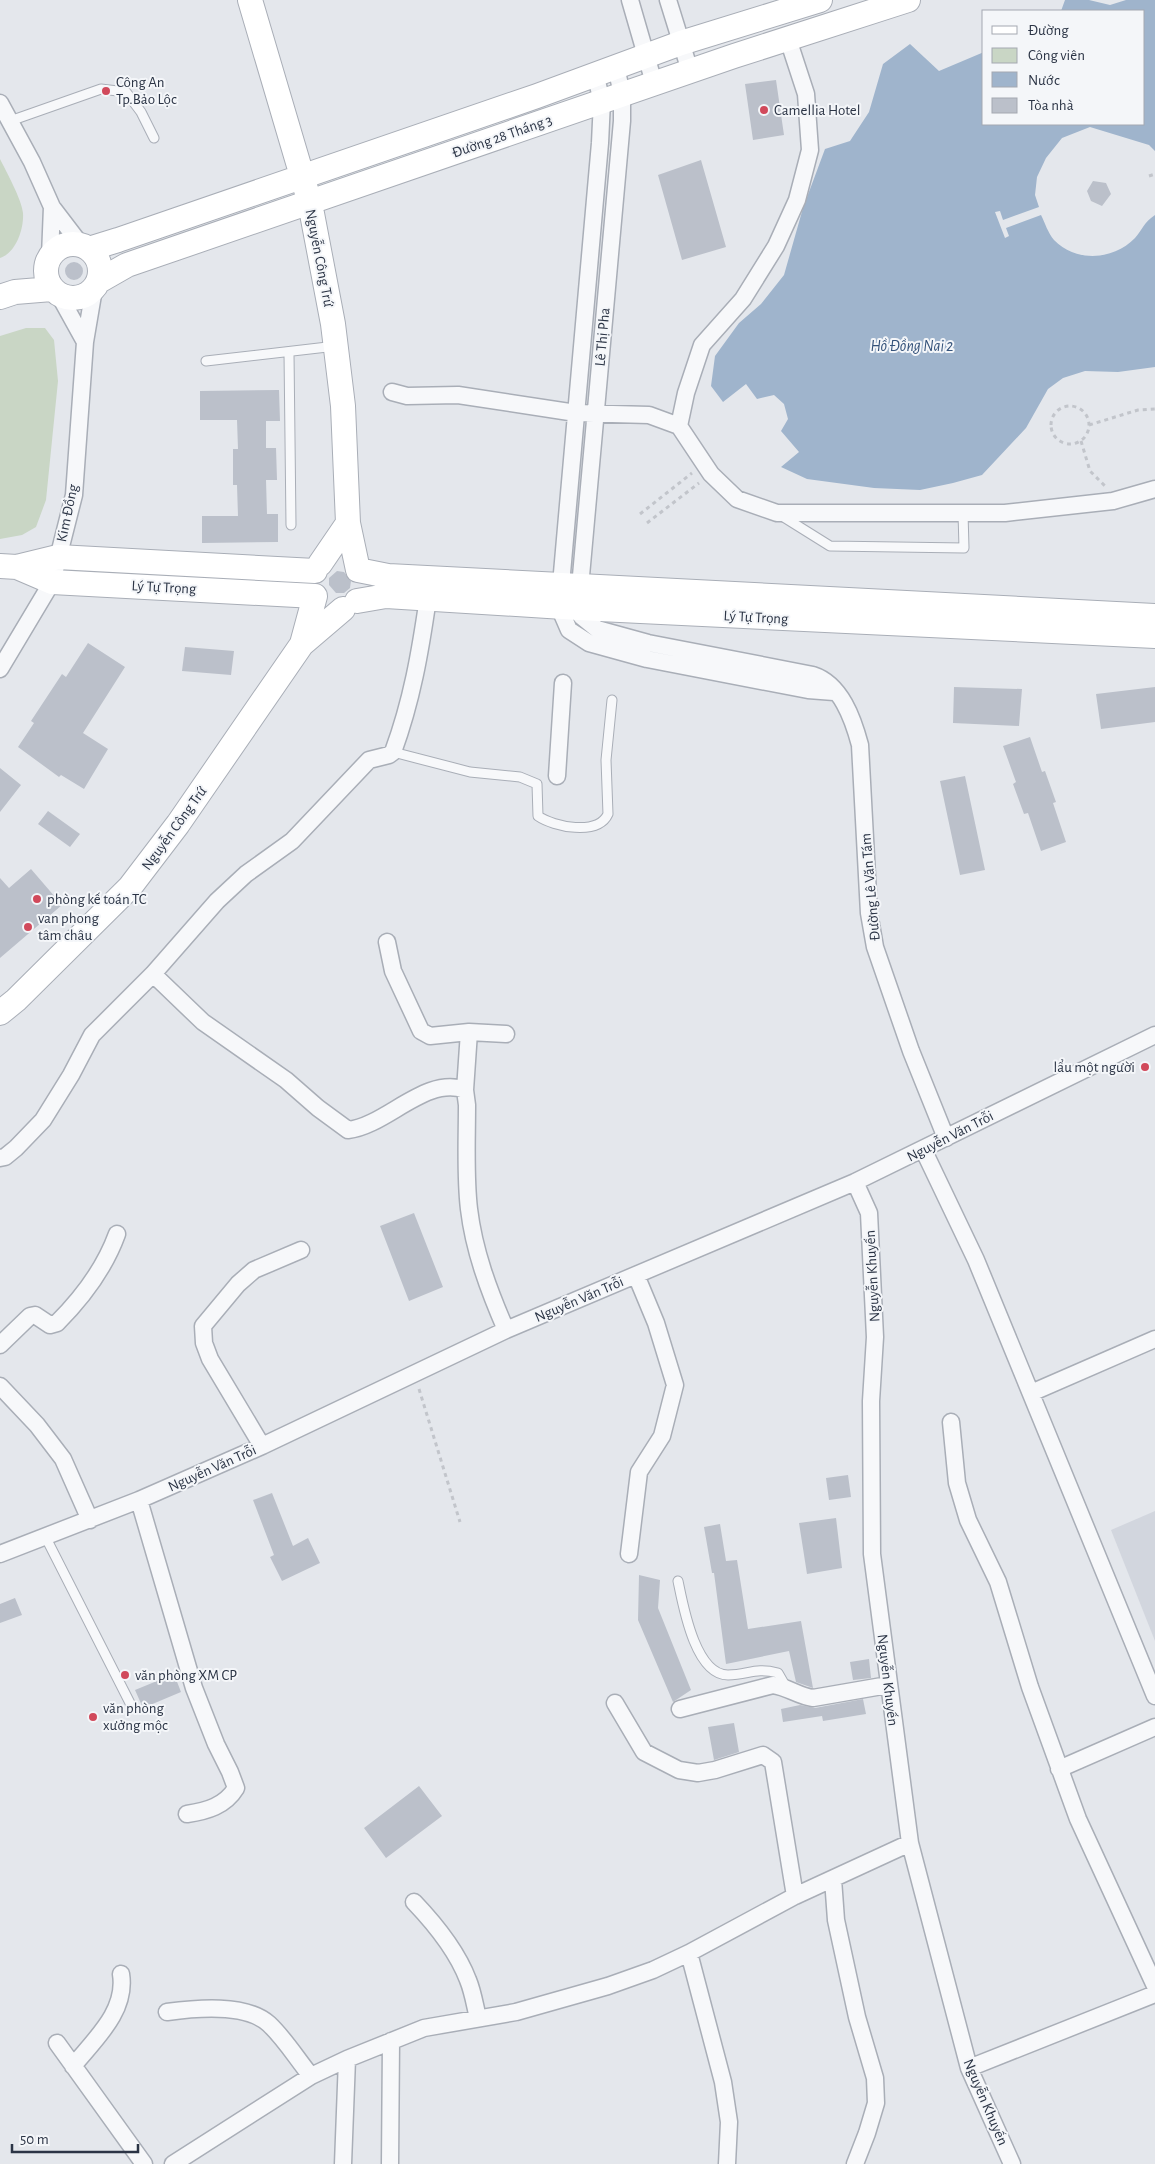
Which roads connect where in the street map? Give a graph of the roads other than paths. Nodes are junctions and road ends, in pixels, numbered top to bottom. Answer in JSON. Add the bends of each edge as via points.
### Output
{"nodes":[{"id":1,"x":250,"y":0,"type":"edge"},
{"id":2,"x":630,"y":0,"type":"edge"},
{"id":3,"x":668,"y":0,"type":"edge"},
{"id":4,"x":820,"y":0,"type":"edge"},
{"id":5,"x":908,"y":0,"type":"edge"},
{"id":6,"x":867,"y":6,"type":"edge"},
{"id":7,"x":788,"y":39,"type":"junction"},
{"id":8,"x":681,"y":43,"type":"junction"},
{"id":9,"x":646,"y":56,"type":"junction"},
{"id":10,"x":606,"y":70,"type":"junction"},
{"id":11,"x":690,"y":71,"type":"junction"},
{"id":12,"x":654,"y":83,"type":"junction"},
{"id":13,"x":612,"y":98,"type":"junction"},
{"id":14,"x":0,"y":103,"type":"edge"},
{"id":15,"x":10,"y":121,"type":"junction"},
{"id":16,"x":154,"y":138,"type":"dead end"},
{"id":17,"x":303,"y":177,"type":"junction"},
{"id":18,"x":310,"y":203,"type":"junction"},
{"id":19,"x":52,"y":207,"type":"junction"},
{"id":20,"x":85,"y":247,"type":"junction"},
{"id":21,"x":52,"y":278,"type":"junction"},
{"id":22,"x":97,"y":285,"type":"junction"},
{"id":23,"x":8,"y":295,"type":"edge"},
{"id":24,"x":85,"y":342,"type":"junction"},
{"id":25,"x":336,"y":346,"type":"junction"},
{"id":26,"x":289,"y":353,"type":"junction"},
{"id":27,"x":206,"y":362,"type":"dead end"},
{"id":28,"x":392,"y":392,"type":"dead end"},
{"id":29,"x":596,"y":412,"type":"junction"},
{"id":30,"x":576,"y":413,"type":"junction"},
{"id":31,"x":679,"y":426,"type":"junction"},
{"id":32,"x":1155,"y":489,"type":"edge"},
{"id":33,"x":777,"y":513,"type":"junction"},
{"id":34,"x":963,"y":513,"type":"junction"},
{"id":35,"x":348,"y":523,"type":"junction"},
{"id":36,"x":291,"y":525,"type":"dead end"},
{"id":37,"x":58,"y":557,"type":"junction"},
{"id":38,"x":8,"y":566,"type":"edge"},
{"id":39,"x":317,"y":568,"type":"junction"},
{"id":40,"x":358,"y":570,"type":"junction"},
{"id":41,"x":52,"y":582,"type":"junction"},
{"id":42,"x":314,"y":596,"type":"junction"},
{"id":43,"x":570,"y":597,"type":"junction"},
{"id":44,"x":428,"y":598,"type":"junction"},
{"id":45,"x":350,"y":605,"type":"junction"},
{"id":46,"x":1155,"y":616,"type":"edge"},
{"id":47,"x":1155,"y":636,"type":"edge"},
{"id":48,"x":302,"y":644,"type":"junction"},
{"id":49,"x":0,"y":669,"type":"edge"},
{"id":50,"x":563,"y":683,"type":"dead end"},
{"id":51,"x":612,"y":700,"type":"dead end"},
{"id":52,"x":393,"y":752,"type":"junction"},
{"id":53,"x":557,"y":776,"type":"dead end"},
{"id":54,"x":387,"y":942,"type":"dead end"},
{"id":55,"x":153,"y":974,"type":"junction"},
{"id":56,"x":0,"y":1013,"type":"edge"},
{"id":57,"x":469,"y":1032,"type":"junction"},
{"id":58,"x":506,"y":1034,"type":"dead end"},
{"id":59,"x":1155,"y":1035,"type":"edge"},
{"id":60,"x":465,"y":1090,"type":"junction"},
{"id":61,"x":946,"y":1138,"type":"junction"},
{"id":62,"x":924,"y":1150,"type":"junction"},
{"id":63,"x":0,"y":1158,"type":"edge"},
{"id":64,"x":855,"y":1182,"type":"junction"},
{"id":65,"x":117,"y":1234,"type":"dead end"},
{"id":66,"x":301,"y":1250,"type":"dead end"},
{"id":67,"x":636,"y":1275,"type":"junction"},
{"id":68,"x":506,"y":1330,"type":"junction"},
{"id":69,"x":1155,"y":1339,"type":"edge"},
{"id":70,"x":0,"y":1345,"type":"edge"},
{"id":71,"x":0,"y":1386,"type":"edge"},
{"id":72,"x":1030,"y":1393,"type":"junction"},
{"id":73,"x":951,"y":1422,"type":"dead end"},
{"id":74,"x":262,"y":1446,"type":"junction"},
{"id":75,"x":139,"y":1500,"type":"junction"},
{"id":76,"x":90,"y":1520,"type":"junction"},
{"id":77,"x":46,"y":1538,"type":"junction"},
{"id":78,"x":0,"y":1554,"type":"edge"},
{"id":79,"x":629,"y":1554,"type":"dead end"},
{"id":80,"x":678,"y":1581,"type":"dead end"},
{"id":81,"x":888,"y":1685,"type":"junction"},
{"id":82,"x":786,"y":1687,"type":"junction"},
{"id":83,"x":1155,"y":1696,"type":"edge"},
{"id":84,"x":615,"y":1702,"type":"dead end"},
{"id":85,"x":131,"y":1705,"type":"dead end"},
{"id":86,"x":680,"y":1708,"type":"dead end"},
{"id":87,"x":1155,"y":1727,"type":"edge"},
{"id":88,"x":1059,"y":1769,"type":"junction"},
{"id":89,"x":187,"y":1814,"type":"dead end"},
{"id":90,"x":910,"y":1843,"type":"junction"},
{"id":91,"x":833,"y":1879,"type":"junction"},
{"id":92,"x":794,"y":1896,"type":"junction"},
{"id":93,"x":414,"y":1902,"type":"dead end"},
{"id":94,"x":689,"y":1953,"type":"junction"},
{"id":95,"x":121,"y":1974,"type":"dead end"},
{"id":96,"x":1155,"y":1986,"type":"edge"},
{"id":97,"x":1155,"y":1994,"type":"edge"},
{"id":98,"x":167,"y":2012,"type":"dead end"},
{"id":99,"x":478,"y":2018,"type":"junction"},
{"id":100,"x":391,"y":2041,"type":"junction"},
{"id":101,"x":57,"y":2043,"type":"dead end"},
{"id":102,"x":348,"y":2059,"type":"junction"},
{"id":103,"x":74,"y":2066,"type":"junction"},
{"id":104,"x":969,"y":2068,"type":"junction"},
{"id":105,"x":311,"y":2076,"type":"junction"},
{"id":106,"x":144,"y":2164,"type":"edge"},
{"id":107,"x":173,"y":2164,"type":"edge"},
{"id":108,"x":343,"y":2164,"type":"edge"},
{"id":109,"x":390,"y":2164,"type":"edge"},
{"id":110,"x":727,"y":2164,"type":"edge"},
{"id":111,"x":855,"y":2164,"type":"edge"},
{"id":112,"x":1012,"y":2164,"type":"edge"}],
"edges":[{"from":1,"to":17,"type":"street","name":"Nguyễn Công Trứ"},
{"from":2,"to":9,"type":"street"},
{"from":3,"to":8,"type":"street"},
{"from":4,"to":8,"type":"street","name":"Đường 28 Tháng 3"},
{"from":5,"to":6,"type":"street","name":"Đường 28 Tháng 3"},
{"from":6,"to":7,"type":"street","name":"Đường 28 Tháng 3"},
{"from":7,"to":11,"type":"street","name":"Đường 28 Tháng 3"},
{"from":7,"to":31,"type":"street","via":[[806,94],[810,150],[797,200],[776,246],[743,299],[702,345]]},
{"from":8,"to":9,"type":"street","name":"Đường 28 Tháng 3"},
{"from":8,"to":11,"type":"street"},
{"from":9,"to":10,"type":"street","name":"Đường 28 Tháng 3"},
{"from":9,"to":12,"type":"street"},
{"from":10,"to":13,"type":"street"},
{"from":10,"to":13,"type":"street","name":"Lê Thị Pha"},
{"from":10,"to":17,"type":"street","name":"Đường 28 Tháng 3"},
{"from":11,"to":12,"type":"street","name":"Đường 28 Tháng 3"},
{"from":12,"to":13,"type":"street","name":"Đường 28 Tháng 3"},
{"from":13,"to":18,"type":"street","name":"Đường 28 Tháng 3"},
{"from":13,"to":29,"type":"street","name":"Lê Thị Pha","via":[[618,168]]},
{"from":13,"to":30,"type":"street","via":[[600,143]]},
{"from":14,"to":15,"type":"street"},
{"from":15,"to":16,"type":"lane","via":[[101,89],[126,92]]},
{"from":15,"to":19,"type":"street"},
{"from":17,"to":18,"type":"street","name":"Nguyễn Công Trứ"},
{"from":17,"to":20,"type":"street","name":"Đường 28 Tháng 3","via":[[118,240]]},
{"from":18,"to":22,"type":"street","name":"Đường 28 Tháng 3","via":[[127,265]]},
{"from":18,"to":25,"type":"street","name":"Nguyễn Công Trứ"},
{"from":19,"to":20,"type":"street"},
{"from":19,"to":21,"type":"street"},
{"from":20,"to":21,"type":"street","via":[[64,246]]},
{"from":20,"to":22,"type":"street","via":[[99,262]]},
{"from":21,"to":22,"type":"street","via":[[68,299],[87,296]]},
{"from":21,"to":23,"type":"street"},
{"from":21,"to":24,"type":"street"},
{"from":22,"to":24,"type":"street","name":"Kim Đồng"},
{"from":24,"to":37,"type":"street","name":"Kim Đồng","via":[[74,495]]},
{"from":25,"to":26,"type":"lane"},
{"from":25,"to":35,"type":"street","name":"Nguyễn Công Trứ","via":[[343,406]]},
{"from":26,"to":27,"type":"lane"},
{"from":26,"to":36,"type":"lane"},
{"from":28,"to":30,"type":"street","via":[[407,396],[458,395]]},
{"from":29,"to":30,"type":"street"},
{"from":29,"to":31,"type":"street","via":[[649,415]]},
{"from":29,"to":43,"type":"street","name":"Lê Thị Pha"},
{"from":30,"to":43,"type":"street"},
{"from":31,"to":33,"type":"street","via":[[708,468],[737,499]]},
{"from":32,"to":34,"type":"street","via":[[1113,501],[1005,513]]},
{"from":33,"to":34,"type":"street"},
{"from":33,"to":34,"type":"lane","via":[[830,546],[964,548]]},
{"from":35,"to":39,"type":"street"},
{"from":35,"to":40,"type":"street","name":"Nguyễn Công Trứ"},
{"from":37,"to":38,"type":"street","name":"Lý Tự Trọng"},
{"from":37,"to":39,"type":"street","name":"Lý Tự Trọng"},
{"from":37,"to":41,"type":"street","name":"Kim Đồng"},
{"from":38,"to":41,"type":"street","name":"Lý Tự Trọng"},
{"from":39,"to":40,"type":"street","via":[[336,558],[352,563]]},
{"from":39,"to":42,"type":"street","via":[[312,580]]},
{"from":40,"to":43,"type":"street","name":"Lý Tự Trọng"},
{"from":40,"to":45,"type":"street","via":[[363,586]]},
{"from":41,"to":42,"type":"street","name":"Lý Tự Trọng"},
{"from":41,"to":49,"type":"street","name":"Kim Đồng"},
{"from":42,"to":45,"type":"street","via":[[326,607]]},
{"from":42,"to":48,"type":"street","name":"Nguyễn Công Trứ"},
{"from":43,"to":44,"type":"street","name":"Lý Tự Trọng"},
{"from":43,"to":46,"type":"street","name":"Lý Tự Trọng"},
{"from":43,"to":47,"type":"street","name":"Lý Tự Trọng"},
{"from":43,"to":61,"type":"street","name":"Đường Lê Văn Tám","via":[[569,630],[589,643],[720,674],[834,692],[844,702],[860,744],[869,913],[875,947]]},
{"from":44,"to":45,"type":"street","name":"Lý Tự Trọng","via":[[386,596]]},
{"from":44,"to":52,"type":"street","via":[[408,713]]},
{"from":45,"to":48,"type":"street","name":"Nguyễn Công Trứ"},
{"from":48,"to":56,"type":"street","name":"Nguyễn Công Trứ","via":[[178,824],[130,887]]},
{"from":50,"to":53,"type":"street"},
{"from":51,"to":52,"type":"lane","via":[[606,760],[608,814],[605,821],[597,825],[571,827],[545,821],[538,816],[537,784],[520,777],[470,772]]},
{"from":52,"to":55,"type":"street","via":[[369,760],[292,841],[246,874],[217,901]]},
{"from":54,"to":57,"type":"street","via":[[394,971],[421,1031],[430,1036]]},
{"from":55,"to":60,"type":"street","via":[[203,1022],[286,1080],[348,1130],[369,1123],[428,1092],[448,1087]]},
{"from":55,"to":63,"type":"street","via":[[92,1035],[43,1120],[16,1148]]},
{"from":57,"to":58,"type":"street"},
{"from":57,"to":60,"type":"street"},
{"from":59,"to":61,"type":"street","name":"Nguyễn Văn Trỗi"},
{"from":60,"to":68,"type":"street","via":[[469,1209],[476,1250]]},
{"from":61,"to":62,"type":"street","name":"Nguyễn Văn Trỗi"},
{"from":62,"to":64,"type":"street","name":"Nguyễn Văn Trỗi"},
{"from":62,"to":72,"type":"street","via":[[976,1260]]},
{"from":64,"to":67,"type":"street","name":"Nguyễn Văn Trỗi"},
{"from":64,"to":81,"type":"street","name":"Nguyễn Khuyến","via":[[869,1214],[875,1337],[871,1401],[872,1554]]},
{"from":65,"to":70,"type":"street","via":[[99,1272],[57,1323],[50,1326],[34,1315],[30,1316]]},
{"from":66,"to":74,"type":"street","via":[[254,1270],[203,1326],[204,1343],[210,1359]]},
{"from":67,"to":68,"type":"street","name":"Nguyễn Văn Trỗi"},
{"from":67,"to":79,"type":"street","via":[[676,1385],[662,1436],[639,1472]]},
{"from":68,"to":74,"type":"street","name":"Nguyễn Văn Trỗi"},
{"from":69,"to":72,"type":"street"},
{"from":71,"to":76,"type":"street","via":[[63,1459]]},
{"from":72,"to":83,"type":"street"},
{"from":73,"to":88,"type":"street","via":[[957,1482],[968,1520],[998,1582]]},
{"from":74,"to":75,"type":"street","name":"Nguyễn Văn Trỗi"},
{"from":75,"to":76,"type":"street","name":"Nguyễn Văn Trỗi"},
{"from":75,"to":89,"type":"street","via":[[194,1688],[236,1788],[231,1797],[219,1805]]},
{"from":76,"to":77,"type":"street","name":"Nguyễn Văn Trỗi"},
{"from":77,"to":78,"type":"street","name":"Nguyễn Văn Trỗi"},
{"from":77,"to":85,"type":"lane"},
{"from":80,"to":82,"type":"lane","via":[[687,1623],[700,1654],[713,1668],[727,1675],[762,1669],[778,1673]]},
{"from":81,"to":82,"type":"street","via":[[813,1698],[801,1696]]},
{"from":81,"to":90,"type":"street","name":"Nguyễn Khuyến"},
{"from":82,"to":86,"type":"street","via":[[773,1685]]},
{"from":84,"to":92,"type":"street","via":[[644,1752],[679,1770],[698,1773],[715,1770],[763,1755],[774,1762]]},
{"from":87,"to":88,"type":"street"},
{"from":88,"to":96,"type":"street","via":[[1078,1819]]},
{"from":90,"to":91,"type":"street"},
{"from":90,"to":104,"type":"street","name":"Nguyễn Khuyến"},
{"from":91,"to":92,"type":"street"},
{"from":91,"to":111,"type":"street","via":[[836,1920],[857,2017],[875,2078],[876,2104]]},
{"from":92,"to":94,"type":"street"},
{"from":93,"to":99,"type":"street","via":[[454,1953],[468,1979]]},
{"from":94,"to":99,"type":"street","via":[[608,1986],[516,2012]]},
{"from":94,"to":110,"type":"street","via":[[722,2082],[729,2122]]},
{"from":95,"to":103,"type":"street","via":[[123,1988],[116,2012]]},
{"from":97,"to":104,"type":"street"},
{"from":98,"to":105,"type":"street","via":[[218,2008],[253,2014],[268,2024]]},
{"from":99,"to":100,"type":"street","via":[[424,2028]]},
{"from":100,"to":102,"type":"street"},
{"from":100,"to":109,"type":"street"},
{"from":101,"to":103,"type":"street"},
{"from":102,"to":105,"type":"street"},
{"from":102,"to":108,"type":"street"},
{"from":103,"to":106,"type":"street"},
{"from":104,"to":112,"type":"street","name":"Nguyễn Khuyến"},
{"from":105,"to":107,"type":"street"}]}
